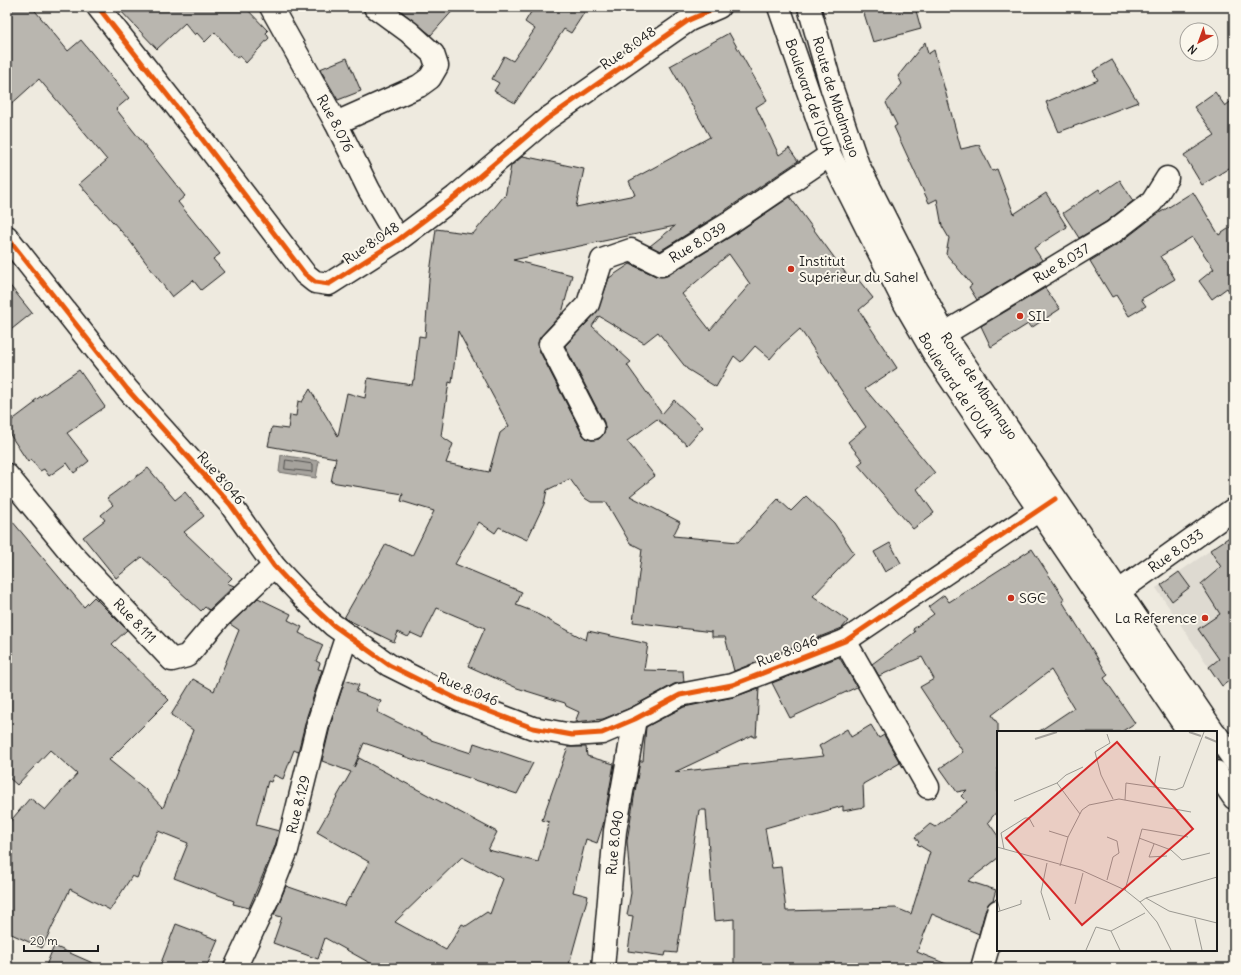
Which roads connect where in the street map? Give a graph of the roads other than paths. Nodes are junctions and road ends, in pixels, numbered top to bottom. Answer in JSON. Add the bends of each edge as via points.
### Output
{"nodes":[{"id":1,"x":98,"y":7,"type":"edge"},
{"id":2,"x":271,"y":7,"type":"edge"},
{"id":3,"x":375,"y":7,"type":"edge"},
{"id":4,"x":719,"y":7,"type":"edge"},
{"id":5,"x":779,"y":7,"type":"edge"},
{"id":6,"x":809,"y":7,"type":"edge"},
{"id":7,"x":336,"y":123,"type":"junction"},
{"id":8,"x":830,"y":155,"type":"junction"},
{"id":9,"x":1167,"y":178,"type":"dead end"},
{"id":10,"x":7,"y":236,"type":"edge"},
{"id":11,"x":398,"y":240,"type":"junction"},
{"id":12,"x":944,"y":334,"type":"junction"},
{"id":13,"x":593,"y":428,"type":"dead end"},
{"id":14,"x":9,"y":482,"type":"edge"},
{"id":15,"x":1047,"y":505,"type":"junction"},
{"id":16,"x":1234,"y":509,"type":"edge"},
{"id":17,"x":274,"y":566,"type":"junction"},
{"id":18,"x":1118,"y":592,"type":"junction"},
{"id":19,"x":347,"y":635,"type":"junction"},
{"id":20,"x":845,"y":641,"type":"junction"},
{"id":21,"x":635,"y":719,"type":"junction"},
{"id":22,"x":1188,"y":731,"type":"edge"},
{"id":23,"x":1214,"y":731,"type":"edge"},
{"id":24,"x":1217,"y":736,"type":"edge"},
{"id":25,"x":1234,"y":760,"type":"edge"},
{"id":26,"x":1217,"y":773,"type":"edge"},
{"id":27,"x":928,"y":788,"type":"dead end"},
{"id":28,"x":1234,"y":798,"type":"edge"},
{"id":29,"x":997,"y":914,"type":"edge"},
{"id":30,"x":235,"y":968,"type":"edge"},
{"id":31,"x":604,"y":968,"type":"edge"},
{"id":32,"x":982,"y":968,"type":"edge"}],
"edges":[{"from":1,"to":11,"type":"main road","name":"Rue 8.048","via":[[305,274],[315,282],[330,284]]},
{"from":2,"to":7,"type":"main road","name":"Rue 8.076"},
{"from":3,"to":7,"type":"main road","via":[[433,54],[437,66],[430,78],[418,86]]},
{"from":4,"to":11,"type":"main road","name":"Rue 8.048","via":[[689,20],[547,119],[455,197]]},
{"from":5,"to":8,"type":"main road","name":"Boulevard de l'OUA"},
{"from":6,"to":12,"type":"main road","name":"Route de Mbalmayo","via":[[832,89],[858,165]]},
{"from":7,"to":11,"type":"main road","name":"Rue 8.076","via":[[369,190]]},
{"from":8,"to":13,"type":"main road","name":"Rue 8.039","via":[[731,222],[661,265],[631,250],[602,260],[588,304],[550,344]]},
{"from":8,"to":15,"type":"main road","name":"Boulevard de l'OUA","via":[[901,297],[937,359]]},
{"from":9,"to":12,"type":"main road","name":"Rue 8.037","via":[[1152,202],[1113,232]]},
{"from":10,"to":17,"type":"main road","name":"Rue 8.046","via":[[127,389],[230,504]]},
{"from":12,"to":15,"type":"main road","name":"Route de Mbalmayo"},
{"from":14,"to":17,"type":"main road","name":"Rue 8.111","via":[[71,553],[172,660],[187,656],[220,617]]},
{"from":15,"to":18,"type":"main road","name":"Route de Mbalmayo"},
{"from":15,"to":20,"type":"main road","name":"Rue 8.046"},
{"from":15,"to":22,"type":"main road","name":"Boulevard de l'OUA"},
{"from":16,"to":18,"type":"main road","name":"Rue 8.033"},
{"from":17,"to":19,"type":"main road","name":"Rue 8.046","via":[[308,602]]},
{"from":18,"to":23,"type":"main road","name":"Route de Mbalmayo"},
{"from":19,"to":21,"type":"main road","name":"Rue 8.046","via":[[389,665],[459,700],[533,728],[572,735],[602,733]]},
{"from":19,"to":30,"type":"main road","name":"Rue 8.129","via":[[319,720],[287,850]]},
{"from":20,"to":21,"type":"main road","name":"Rue 8.046","via":[[732,685],[680,695]]},
{"from":20,"to":27,"type":"main road"},
{"from":21,"to":31,"type":"main road","name":"Rue 8.040","via":[[615,831]]},
{"from":24,"to":25,"type":"main road","name":"Route de Mbalmayo"},
{"from":26,"to":28,"type":"main road"},
{"from":29,"to":32,"type":"main road"}]}
